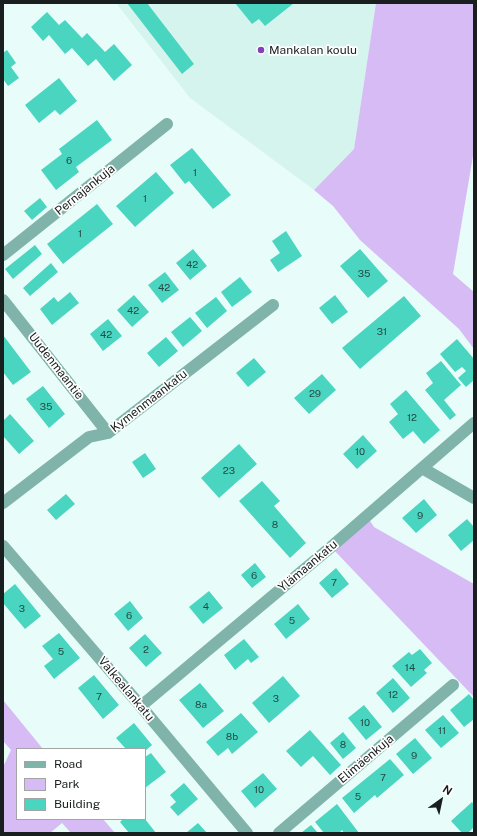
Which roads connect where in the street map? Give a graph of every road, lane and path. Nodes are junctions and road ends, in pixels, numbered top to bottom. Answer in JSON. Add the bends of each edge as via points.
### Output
{"nodes":[{"id":1,"x":167,"y":124,"type":"dead end"},
{"id":2,"x":3,"y":255,"type":"edge"},
{"id":3,"x":3,"y":300,"type":"edge"},
{"id":4,"x":273,"y":305,"type":"dead end"},
{"id":5,"x":474,"y":423,"type":"edge"},
{"id":6,"x":108,"y":433,"type":"junction"},
{"id":7,"x":422,"y":468,"type":"junction"},
{"id":8,"x":474,"y":498,"type":"edge"},
{"id":9,"x":3,"y":503,"type":"edge"},
{"id":10,"x":3,"y":546,"type":"edge"},
{"id":11,"x":453,"y":685,"type":"dead end"},
{"id":12,"x":141,"y":706,"type":"junction"},
{"id":13,"x":247,"y":833,"type":"edge"},
{"id":14,"x":279,"y":833,"type":"edge"}],
"edges":[{"from":1,"to":2,"type":"street","name":"Pernajankuja"},
{"from":3,"to":6,"type":"street","name":"Uudenmaantie"},
{"from":4,"to":6,"type":"street","name":"Kymenmaankatu"},
{"from":5,"to":7,"type":"street","name":"Ylämaankatu"},
{"from":6,"to":9,"type":"street","name":"Kymenmaankatu","via":[[89,437]]},
{"from":7,"to":8,"type":"street"},
{"from":7,"to":12,"type":"street","name":"Ylämaankatu"},
{"from":10,"to":12,"type":"street","name":"Valkealankatu"},
{"from":11,"to":14,"type":"street","name":"Elimäenkuja"},
{"from":12,"to":13,"type":"street","name":"Valkealankatu"}]}
